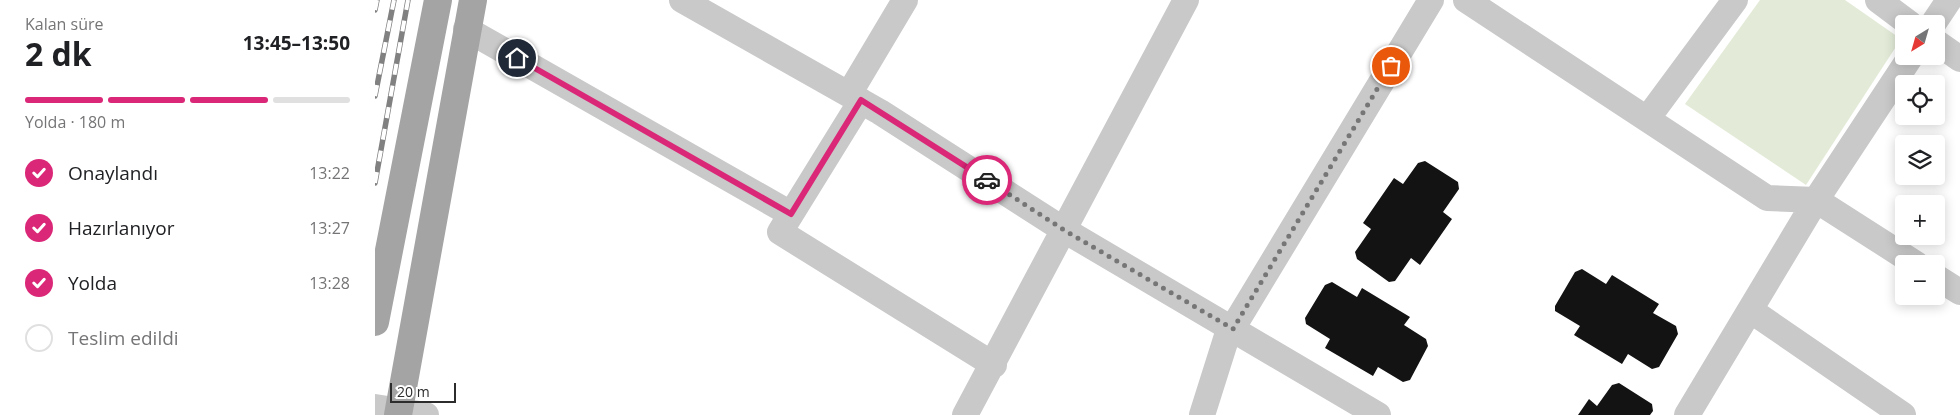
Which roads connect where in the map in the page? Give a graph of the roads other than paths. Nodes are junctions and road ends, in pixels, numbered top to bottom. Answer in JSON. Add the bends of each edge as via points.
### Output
{"nodes":[{"id":1,"x":438,"y":0,"type":"edge"},
{"id":2,"x":473,"y":0,"type":"edge"},
{"id":3,"x":682,"y":0,"type":"edge"},
{"id":4,"x":905,"y":0,"type":"edge"},
{"id":5,"x":1186,"y":0,"type":"edge"},
{"id":6,"x":1431,"y":0,"type":"edge"},
{"id":7,"x":1466,"y":0,"type":"edge"},
{"id":8,"x":1735,"y":0,"type":"edge"},
{"id":9,"x":1878,"y":0,"type":"edge"},
{"id":10,"x":1949,"y":0,"type":"edge"},
{"id":11,"x":721,"y":10,"type":"edge"},
{"id":12,"x":1899,"y":15,"type":"edge"},
{"id":13,"x":1939,"y":15,"type":"edge"},
{"id":14,"x":466,"y":29,"type":"junction"},
{"id":15,"x":1945,"y":48,"type":"edge"},
{"id":16,"x":1960,"y":59,"type":"edge"},
{"id":17,"x":1905,"y":65,"type":"edge"},
{"id":18,"x":855,"y":97,"type":"junction"},
{"id":19,"x":1647,"y":119,"type":"junction"},
{"id":20,"x":1816,"y":200,"type":"junction"},
{"id":21,"x":791,"y":214,"type":"junction"},
{"id":22,"x":1064,"y":230,"type":"junction"},
{"id":23,"x":1902,"y":255,"type":"edge"},
{"id":24,"x":1945,"y":283,"type":"edge"},
{"id":25,"x":1960,"y":292,"type":"edge"},
{"id":26,"x":1749,"y":310,"type":"junction"},
{"id":27,"x":375,"y":322,"type":"edge"},
{"id":28,"x":1233,"y":329,"type":"junction"},
{"id":29,"x":993,"y":365,"type":"junction"},
{"id":30,"x":391,"y":411,"type":"edge"},
{"id":31,"x":426,"y":415,"type":"edge"},
{"id":32,"x":965,"y":415,"type":"edge"},
{"id":33,"x":1202,"y":415,"type":"edge"},
{"id":34,"x":1378,"y":415,"type":"edge"},
{"id":35,"x":1687,"y":415,"type":"edge"},
{"id":36,"x":1903,"y":415,"type":"edge"}],
"edges":[{"from":1,"to":27,"type":"main road"},
{"from":2,"to":14,"type":"main road"},
{"from":3,"to":11,"type":"street"},
{"from":4,"to":18,"type":"street"},
{"from":5,"to":22,"type":"street"},
{"from":6,"to":28,"type":"street"},
{"from":7,"to":19,"type":"street"},
{"from":8,"to":19,"type":"street"},
{"from":9,"to":12,"type":"street"},
{"from":10,"to":13,"type":"street"},
{"from":11,"to":18,"type":"street"},
{"from":14,"to":21,"type":"street"},
{"from":14,"to":30,"type":"main road"},
{"from":15,"to":16,"type":"street"},
{"from":17,"to":20,"type":"street"},
{"from":18,"to":21,"type":"street"},
{"from":18,"to":22,"type":"street"},
{"from":19,"to":20,"type":"street","via":[[1767,198]]},
{"from":20,"to":23,"type":"street"},
{"from":20,"to":26,"type":"street"},
{"from":21,"to":29,"type":"street","via":[[780,232]]},
{"from":22,"to":28,"type":"street"},
{"from":22,"to":29,"type":"street"},
{"from":24,"to":25,"type":"street"},
{"from":26,"to":35,"type":"street"},
{"from":26,"to":36,"type":"street"},
{"from":28,"to":33,"type":"street"},
{"from":28,"to":34,"type":"street"},
{"from":29,"to":32,"type":"street"},
{"from":30,"to":31,"type":"street"}]}
